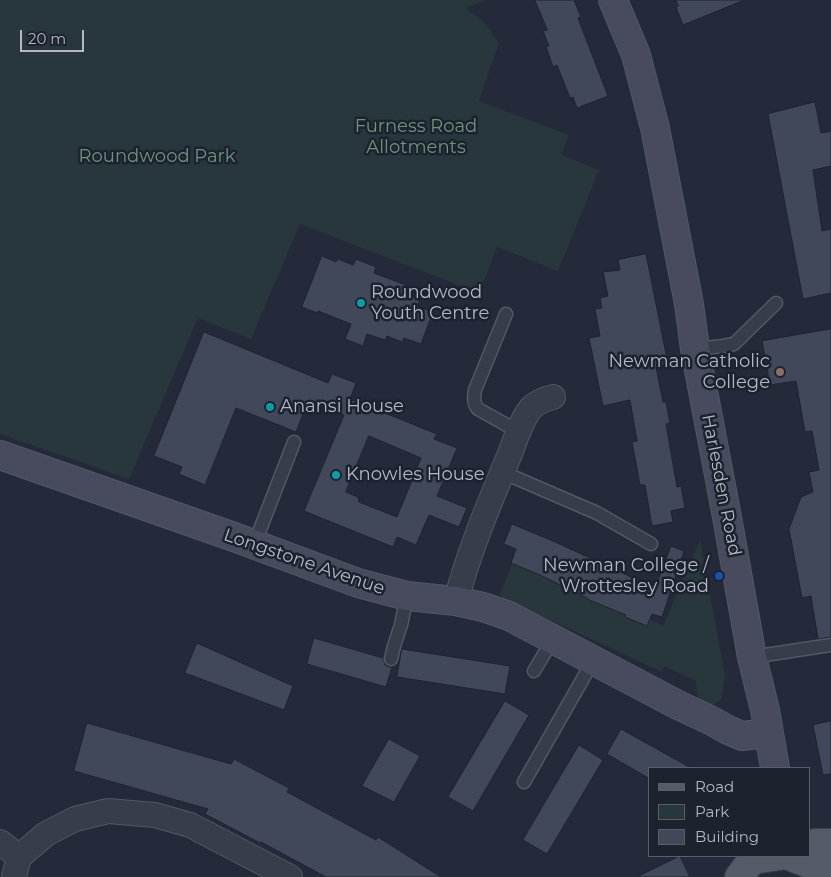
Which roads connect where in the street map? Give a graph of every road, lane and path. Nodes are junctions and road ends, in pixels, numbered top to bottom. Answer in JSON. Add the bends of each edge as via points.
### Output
{"nodes":[{"id":1,"x":613,"y":0,"type":"edge"},
{"id":2,"x":776,"y":303,"type":"dead end"},
{"id":3,"x":506,"y":314,"type":"dead end"},
{"id":4,"x":695,"y":349,"type":"junction"},
{"id":5,"x":553,"y":397,"type":"dead end"},
{"id":6,"x":519,"y":432,"type":"junction"},
{"id":7,"x":294,"y":442,"type":"dead end"},
{"id":8,"x":0,"y":455,"type":"edge"},
{"id":9,"x":502,"y":472,"type":"junction"},
{"id":10,"x":651,"y":544,"type":"dead end"},
{"id":11,"x":254,"y":545,"type":"junction"},
{"id":12,"x":407,"y":596,"type":"junction"},
{"id":13,"x":456,"y":601,"type":"junction"},
{"id":14,"x":553,"y":639,"type":"junction"},
{"id":15,"x":831,"y":645,"type":"edge"},
{"id":16,"x":752,"y":657,"type":"junction"},
{"id":17,"x":391,"y":659,"type":"dead end"},
{"id":18,"x":593,"y":661,"type":"junction"},
{"id":19,"x":534,"y":671,"type":"dead end"},
{"id":20,"x":767,"y":722,"type":"junction"},
{"id":21,"x":774,"y":767,"type":"edge"},
{"id":22,"x":524,"y":782,"type":"dead end"},
{"id":23,"x":0,"y":842,"type":"edge"},
{"id":24,"x":831,"y":843,"type":"edge"},
{"id":25,"x":811,"y":846,"type":"edge"},
{"id":26,"x":776,"y":857,"type":"edge"},
{"id":27,"x":786,"y":857,"type":"edge"},
{"id":28,"x":790,"y":857,"type":"edge"},
{"id":29,"x":831,"y":864,"type":"edge"},
{"id":30,"x":16,"y":867,"type":"edge"},
{"id":31,"x":745,"y":869,"type":"edge"},
{"id":32,"x":290,"y":877,"type":"edge"},
{"id":33,"x":774,"y":877,"type":"edge"}],
"edges":[{"from":1,"to":4,"type":"street","name":"Harlesden Road","via":[[636,55],[655,128]]},
{"from":2,"to":4,"type":"lane","via":[[734,344]]},
{"from":3,"to":6,"type":"lane","via":[[475,390],[474,401],[478,409]]},
{"from":4,"to":16,"type":"street","name":"Harlesden Road"},
{"from":5,"to":6,"type":"street","via":[[532,407]]},
{"from":6,"to":9,"type":"street"},
{"from":7,"to":11,"type":"lane"},
{"from":8,"to":11,"type":"street","name":"Longstone Avenue"},
{"from":9,"to":10,"type":"lane","via":[[597,513]]},
{"from":9,"to":13,"type":"street","via":[[469,557]]},
{"from":11,"to":12,"type":"street","name":"Longstone Avenue","via":[[358,583]]},
{"from":12,"to":13,"type":"street","name":"Longstone Avenue"},
{"from":12,"to":17,"type":"lane"},
{"from":13,"to":14,"type":"street","name":"Longstone Avenue","via":[[509,616]]},
{"from":14,"to":18,"type":"street","name":"Longstone Avenue"},
{"from":14,"to":19,"type":"lane"},
{"from":15,"to":16,"type":"lane"},
{"from":16,"to":20,"type":"street","name":"Harlesden Road"},
{"from":18,"to":20,"type":"street","name":"Longstone Avenue","via":[[712,721]]},
{"from":18,"to":22,"type":"lane"},
{"from":20,"to":21,"type":"street","name":"Harlesden Road"},
{"from":23,"to":30,"type":"street"},
{"from":24,"to":25,"type":"main road"},
{"from":26,"to":31,"type":"main road"},
{"from":27,"to":33,"type":"main road"},
{"from":28,"to":29,"type":"main road","via":[[812,865]]},
{"from":30,"to":32,"type":"street","via":[[46,834],[75,819],[108,811],[155,815],[190,825]]}]}
